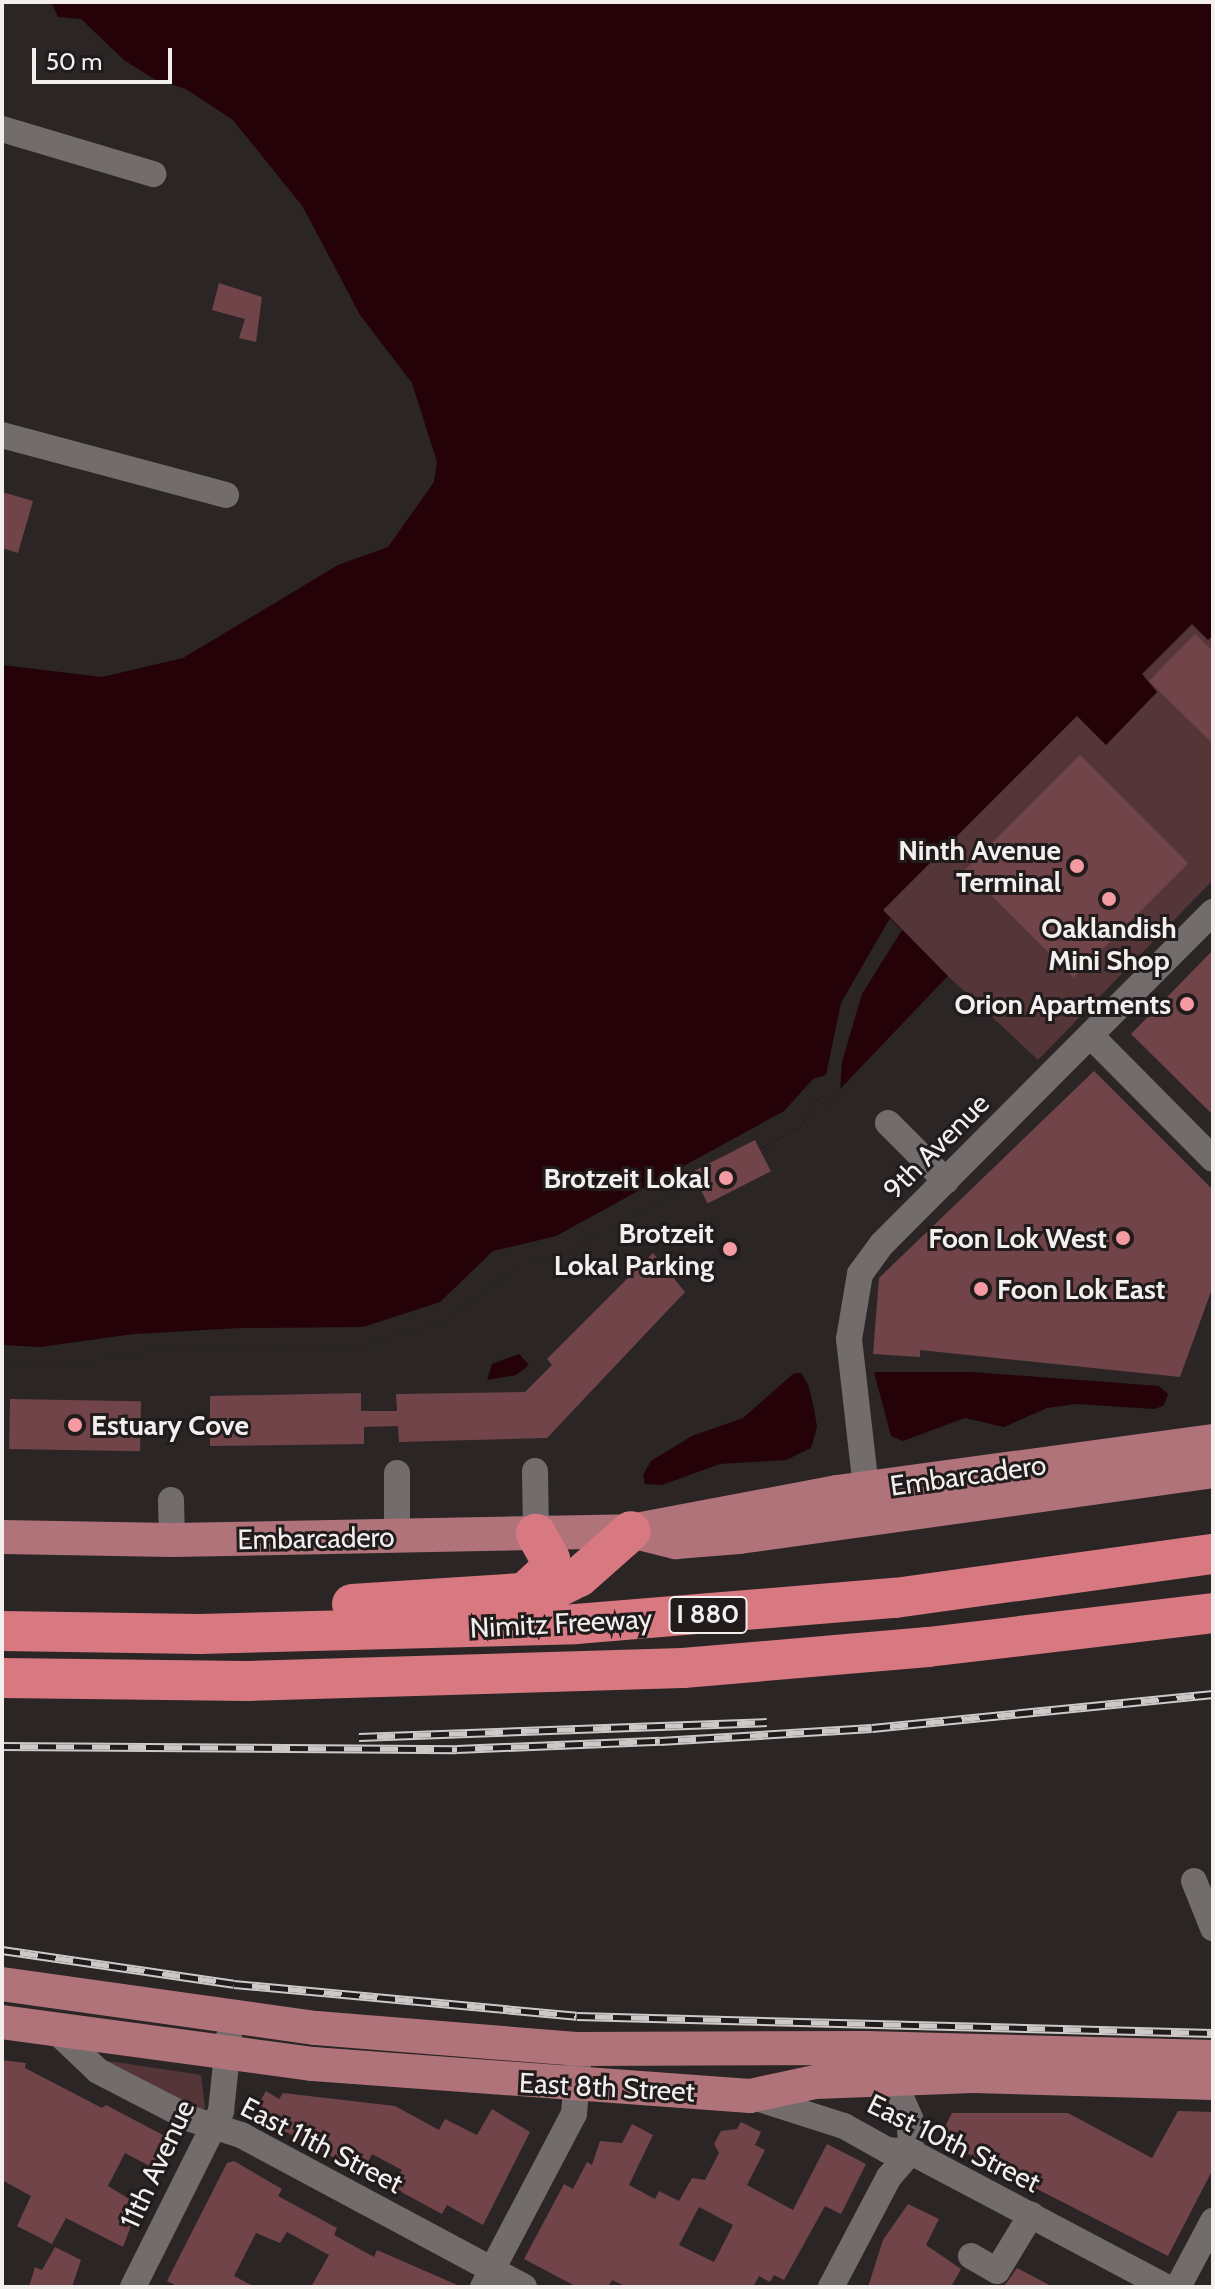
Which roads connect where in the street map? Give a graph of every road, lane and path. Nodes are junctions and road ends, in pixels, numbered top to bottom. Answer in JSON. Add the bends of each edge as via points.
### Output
{"nodes":[{"id":1,"x":2,"y":129,"type":"edge"},
{"id":2,"x":153,"y":174,"type":"dead end"},
{"id":3,"x":2,"y":435,"type":"edge"},
{"id":4,"x":226,"y":495,"type":"dead end"},
{"id":5,"x":1213,"y":912,"type":"edge"},
{"id":6,"x":1091,"y":1036,"type":"junction"},
{"id":7,"x":888,"y":1123,"type":"dead end"},
{"id":8,"x":1213,"y":1159,"type":"edge"},
{"id":9,"x":946,"y":1181,"type":"junction"},
{"id":10,"x":1213,"y":1432,"type":"edge"},
{"id":11,"x":1213,"y":1441,"type":"edge"},
{"id":12,"x":535,"y":1471,"type":"dead end"},
{"id":13,"x":1213,"y":1471,"type":"edge"},
{"id":14,"x":397,"y":1473,"type":"dead end"},
{"id":15,"x":866,"y":1488,"type":"junction"},
{"id":16,"x":171,"y":1500,"type":"dead end"},
{"id":17,"x":631,"y":1531,"type":"junction"},
{"id":18,"x":536,"y":1534,"type":"junction"},
{"id":19,"x":2,"y":1537,"type":"edge"},
{"id":20,"x":397,"y":1537,"type":"junction"},
{"id":21,"x":172,"y":1540,"type":"junction"},
{"id":22,"x":1213,"y":1554,"type":"edge"},
{"id":23,"x":521,"y":1596,"type":"junction"},
{"id":24,"x":1213,"y":1613,"type":"edge"},
{"id":25,"x":2,"y":1631,"type":"edge"},
{"id":26,"x":200,"y":1634,"type":"junction"},
{"id":27,"x":1213,"y":1635,"type":"edge"},
{"id":28,"x":887,"y":1651,"type":"junction"},
{"id":29,"x":2,"y":1678,"type":"edge"},
{"id":30,"x":1194,"y":1881,"type":"dead end"},
{"id":31,"x":1213,"y":1928,"type":"edge"},
{"id":32,"x":2,"y":1984,"type":"edge"},
{"id":33,"x":231,"y":2017,"type":"junction"},
{"id":34,"x":2,"y":2022,"type":"edge"},
{"id":35,"x":55,"y":2030,"type":"junction"},
{"id":36,"x":867,"y":2048,"type":"junction"},
{"id":37,"x":579,"y":2049,"type":"junction"},
{"id":38,"x":226,"y":2054,"type":"junction"},
{"id":39,"x":1213,"y":2057,"type":"edge"},
{"id":40,"x":894,"y":2078,"type":"junction"},
{"id":41,"x":1213,"y":2083,"type":"edge"},
{"id":42,"x":577,"y":2085,"type":"junction"},
{"id":43,"x":750,"y":2096,"type":"junction"},
{"id":44,"x":214,"y":2127,"type":"junction"},
{"id":45,"x":911,"y":2152,"type":"junction"},
{"id":46,"x":1031,"y":2215,"type":"junction"},
{"id":47,"x":1213,"y":2221,"type":"edge"},
{"id":48,"x":971,"y":2256,"type":"dead end"},
{"id":49,"x":488,"y":2278,"type":"edge"},
{"id":50,"x":133,"y":2287,"type":"edge"},
{"id":51,"x":524,"y":2287,"type":"edge"},
{"id":52,"x":831,"y":2287,"type":"edge"},
{"id":53,"x":1166,"y":2287,"type":"edge"},
{"id":54,"x":1178,"y":2287,"type":"edge"}],
"edges":[{"from":1,"to":2,"type":"street"},
{"from":3,"to":4,"type":"street"},
{"from":5,"to":6,"type":"street","name":"9th Avenue"},
{"from":6,"to":8,"type":"street"},
{"from":6,"to":9,"type":"street","name":"9th Avenue"},
{"from":7,"to":9,"type":"street"},
{"from":9,"to":15,"type":"street","name":"9th Avenue","via":[[882,1244],[860,1274],[853,1295],[849,1339]]},
{"from":10,"to":11,"type":"street"},
{"from":11,"to":15,"type":"main road","name":"Embarcadero"},
{"from":12,"to":18,"type":"street"},
{"from":13,"to":17,"type":"main road","name":"Embarcadero","via":[[739,1537],[676,1542]]},
{"from":14,"to":20,"type":"street"},
{"from":15,"to":17,"type":"main road","name":"Embarcadero","via":[[678,1518]]},
{"from":16,"to":21,"type":"street"},
{"from":17,"to":18,"type":"main road","name":"Embarcadero"},
{"from":17,"to":23,"type":"highway","via":[[579,1577],[551,1591]]},
{"from":18,"to":20,"type":"main road","name":"Embarcadero"},
{"from":18,"to":23,"type":"highway","via":[[550,1559],[549,1570]]},
{"from":19,"to":21,"type":"main road","name":"Embarcadero"},
{"from":20,"to":21,"type":"main road","name":"Embarcadero"},
{"from":22,"to":26,"type":"highway","name":"Nimitz Freeway","number":"I 880","via":[[1054,1580],[724,1614],[486,1628]]},
{"from":23,"to":26,"type":"highway","via":[[301,1606]]},
{"from":24,"to":28,"type":"highway","name":"Nimitz Freeway","number":"I 880"},
{"from":25,"to":26,"type":"highway","name":"Nimitz Freeway","number":"I 880"},
{"from":27,"to":28,"type":"highway","via":[[1087,1646]]},
{"from":28,"to":29,"type":"highway","name":"Nimitz Freeway","number":"I 880","via":[[683,1668],[416,1679]]},
{"from":30,"to":31,"type":"street"},
{"from":32,"to":33,"type":"main road","name":"East 8th Street"},
{"from":33,"to":37,"type":"main road","name":"East 8th Street"},
{"from":33,"to":38,"type":"street","name":"11th Avenue"},
{"from":34,"to":35,"type":"main road","name":"East 8th Street"},
{"from":35,"to":38,"type":"main road","name":"East 8th Street"},
{"from":35,"to":44,"type":"street","name":"East 11th Street","via":[[98,2071]]},
{"from":36,"to":37,"type":"main road","name":"East 8th Street"},
{"from":36,"to":39,"type":"main road","name":"East 8th Street"},
{"from":36,"to":40,"type":"street"},
{"from":37,"to":42,"type":"street"},
{"from":38,"to":42,"type":"main road","name":"East 8th Street"},
{"from":38,"to":44,"type":"street","name":"11th Avenue"},
{"from":40,"to":41,"type":"main road","name":"East 8th Street"},
{"from":40,"to":43,"type":"main road","name":"East 8th Street","via":[[815,2082]]},
{"from":40,"to":45,"type":"street","via":[[910,2118]]},
{"from":42,"to":43,"type":"main road","name":"East 8th Street"},
{"from":42,"to":49,"type":"street","via":[[574,2114]]},
{"from":43,"to":45,"type":"street","name":"East 10th Street","via":[[844,2126],[887,2150]]},
{"from":44,"to":49,"type":"street","name":"East 11th Street","via":[[241,2135]]},
{"from":44,"to":50,"type":"street","name":"11th Avenue"},
{"from":45,"to":46,"type":"street","name":"East 10th Street"},
{"from":45,"to":52,"type":"street","via":[[889,2177]]},
{"from":46,"to":48,"type":"street","via":[[997,2271]]},
{"from":46,"to":53,"type":"street","name":"East 10th Street"},
{"from":47,"to":54,"type":"street"},
{"from":49,"to":51,"type":"street","name":"East 11th Street"}]}
